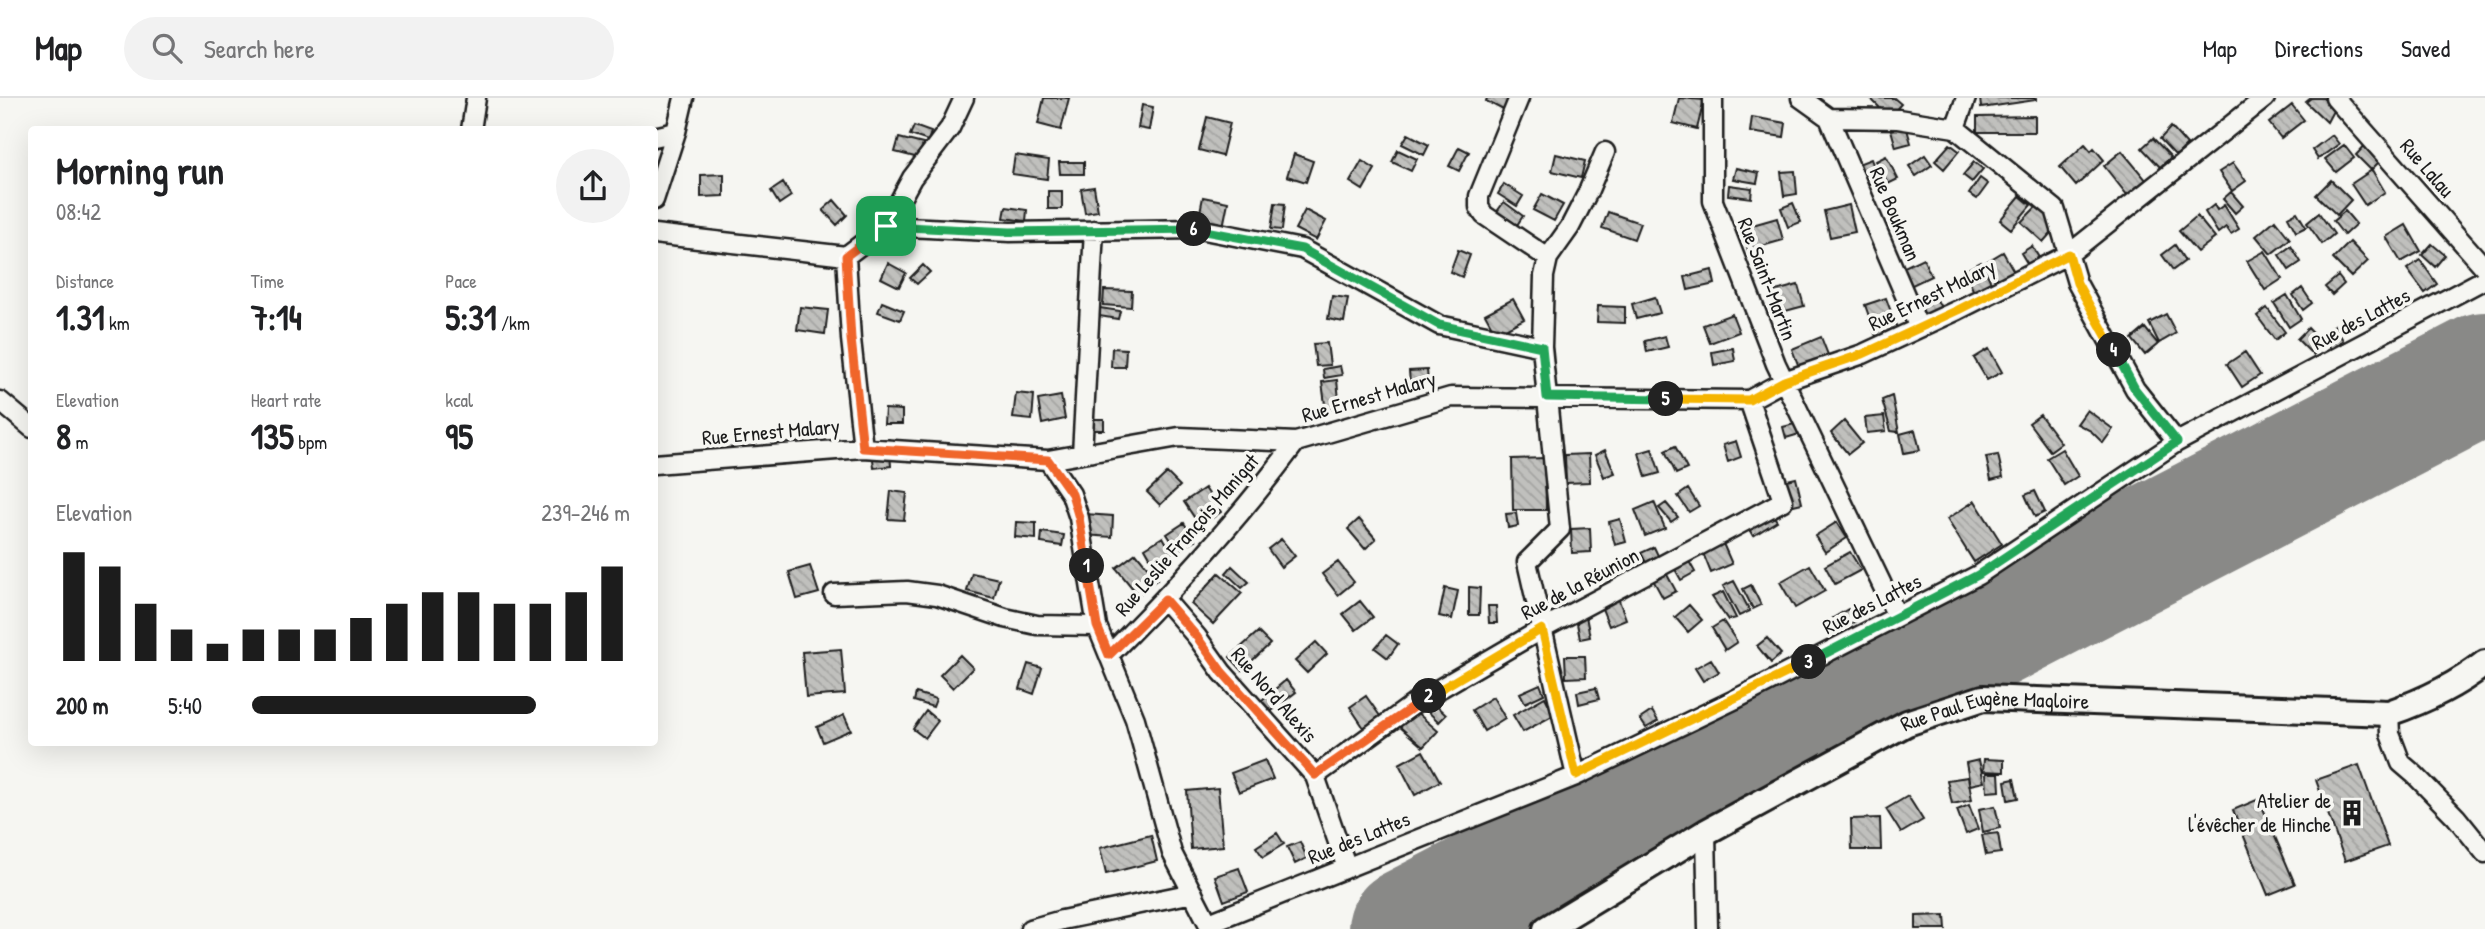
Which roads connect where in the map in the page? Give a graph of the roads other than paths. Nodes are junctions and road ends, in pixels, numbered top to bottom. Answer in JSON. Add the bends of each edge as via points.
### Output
{"nodes":[{"id":1,"x":476,"y":98,"type":"edge"},
{"id":2,"x":684,"y":98,"type":"edge"},
{"id":3,"x":964,"y":98,"type":"edge"},
{"id":4,"x":1519,"y":98,"type":"edge"},
{"id":5,"x":1713,"y":98,"type":"edge"},
{"id":6,"x":1801,"y":98,"type":"edge"},
{"id":7,"x":1966,"y":98,"type":"edge"},
{"id":8,"x":2265,"y":98,"type":"edge"},
{"id":9,"x":2341,"y":100,"type":"edge"},
{"id":10,"x":1829,"y":118,"type":"junction"},
{"id":11,"x":472,"y":126,"type":"edge"},
{"id":12,"x":1955,"y":128,"type":"junction"},
{"id":13,"x":676,"y":132,"type":"junction"},
{"id":14,"x":658,"y":136,"type":"edge"},
{"id":15,"x":1605,"y":152,"type":"dead end"},
{"id":16,"x":658,"y":188,"type":"edge"},
{"id":17,"x":886,"y":226,"type":"junction"},
{"id":18,"x":1094,"y":230,"type":"junction"},
{"id":19,"x":658,"y":234,"type":"edge"},
{"id":20,"x":2069,"y":254,"type":"junction"},
{"id":21,"x":846,"y":256,"type":"junction"},
{"id":22,"x":1548,"y":258,"type":"junction"},
{"id":23,"x":2485,"y":268,"type":"edge"},
{"id":24,"x":2485,"y":279,"type":"edge"},
{"id":25,"x":1919,"y":328,"type":"junction"},
{"id":26,"x":1542,"y":347,"type":"junction"},
{"id":27,"x":1784,"y":381,"type":"junction"},
{"id":28,"x":1547,"y":397,"type":"junction"},
{"id":29,"x":1749,"y":400,"type":"junction"},
{"id":30,"x":0,"y":401,"type":"edge"},
{"id":31,"x":28,"y":425,"type":"edge"},
{"id":32,"x":1296,"y":442,"type":"junction"},
{"id":33,"x":2177,"y":442,"type":"junction"},
{"id":34,"x":863,"y":448,"type":"junction"},
{"id":35,"x":1082,"y":454,"type":"junction"},
{"id":36,"x":1048,"y":460,"type":"junction"},
{"id":37,"x":658,"y":464,"type":"edge"},
{"id":38,"x":834,"y":594,"type":"dead end"},
{"id":39,"x":1165,"y":600,"type":"junction"},
{"id":40,"x":1897,"y":616,"type":"junction"},
{"id":41,"x":1097,"y":626,"type":"junction"},
{"id":42,"x":1542,"y":629,"type":"junction"},
{"id":43,"x":1109,"y":655,"type":"junction"},
{"id":44,"x":2485,"y":663,"type":"edge"},
{"id":45,"x":2389,"y":713,"type":"junction"},
{"id":46,"x":1315,"y":775,"type":"junction"},
{"id":47,"x":1576,"y":775,"type":"junction"},
{"id":48,"x":1706,"y":832,"type":"junction"},
{"id":49,"x":2485,"y":853,"type":"edge"},
{"id":50,"x":1347,"y":867,"type":"junction"},
{"id":51,"x":1193,"y":893,"type":"junction"},
{"id":52,"x":1210,"y":926,"type":"edge"},
{"id":53,"x":1030,"y":929,"type":"edge"},
{"id":54,"x":1545,"y":929,"type":"edge"},
{"id":55,"x":1708,"y":929,"type":"edge"}],
"edges":[{"from":1,"to":11,"type":"street"},
{"from":2,"to":13,"type":"street"},
{"from":3,"to":17,"type":"street","via":[[950,128],[912,178]]},
{"from":4,"to":22,"type":"street","via":[[1479,196],[1479,207]]},
{"from":5,"to":27,"type":"street","name":"Rue Saint-Martin","via":[[1713,201]]},
{"from":6,"to":10,"type":"street"},
{"from":7,"to":12,"type":"street"},
{"from":8,"to":20,"type":"street","name":"Rue Ernest Malary"},
{"from":9,"to":23,"type":"street","name":"Rue Lalau"},
{"from":10,"to":12,"type":"street","via":[[1898,119]]},
{"from":10,"to":25,"type":"street","name":"Rue Boukman"},
{"from":12,"to":20,"type":"street","via":[[2055,209]]},
{"from":13,"to":14,"type":"street"},
{"from":13,"to":16,"type":"street"},
{"from":15,"to":22,"type":"street","via":[[1570,227]]},
{"from":17,"to":18,"type":"street","via":[[1010,232]]},
{"from":17,"to":21,"type":"street"},
{"from":18,"to":26,"type":"street","via":[[1199,229],[1302,249],[1439,325]]},
{"from":18,"to":35,"type":"street"},
{"from":19,"to":21,"type":"street"},
{"from":20,"to":25,"type":"street","name":"Rue Ernest Malary"},
{"from":20,"to":33,"type":"street","via":[[2077,283],[2135,389]]},
{"from":21,"to":34,"type":"street"},
{"from":22,"to":26,"type":"street"},
{"from":24,"to":33,"type":"street","name":"Rue des Lattes"},
{"from":25,"to":27,"type":"street","name":"Rue Ernest Malary","via":[[1863,354]]},
{"from":26,"to":28,"type":"street"},
{"from":27,"to":29,"type":"street","name":"Rue Ernest Malary"},
{"from":27,"to":40,"type":"street","name":"Rue Saint-Martin"},
{"from":28,"to":29,"type":"street","name":"Rue Ernest Malary"},
{"from":28,"to":32,"type":"street","name":"Rue Ernest Malary","via":[[1451,397]]},
{"from":28,"to":42,"type":"street","via":[[1560,529],[1527,562]]},
{"from":29,"to":42,"type":"street","name":"Rue de la Réunion","via":[[1783,501]]},
{"from":30,"to":31,"type":"street"},
{"from":32,"to":35,"type":"street","name":"Rue Ernest Malary","via":[[1179,437]]},
{"from":32,"to":39,"type":"street","name":"Rue Leslie François Manigat","via":[[1255,498]]},
{"from":33,"to":40,"type":"street","name":"Rue des Lattes","via":[[1978,575]]},
{"from":34,"to":36,"type":"street","name":"Rue Ernest Malary"},
{"from":34,"to":37,"type":"street","name":"Rue Ernest Malary"},
{"from":35,"to":36,"type":"street","name":"Rue Ernest Malary"},
{"from":36,"to":41,"type":"street","via":[[1072,494]]},
{"from":38,"to":41,"type":"street","via":[[907,591],[937,595],[1037,625]]},
{"from":39,"to":43,"type":"street","name":"Rue Leslie François Manigat"},
{"from":39,"to":46,"type":"street","name":"Rue Nord Alexis","via":[[1222,672]]},
{"from":40,"to":47,"type":"street","name":"Rue des Lattes"},
{"from":41,"to":43,"type":"street"},
{"from":42,"to":46,"type":"street","name":"Rue de la Réunion","via":[[1415,703]]},
{"from":42,"to":47,"type":"street"},
{"from":43,"to":51,"type":"street","via":[[1135,719],[1172,853]]},
{"from":44,"to":45,"type":"main road","name":"Rue Paul Eugène Magloire","via":[[2422,702]]},
{"from":45,"to":48,"type":"main road","name":"Rue Paul Eugène Magloire","via":[[1983,698],[1907,723]]},
{"from":45,"to":49,"type":"street","via":[[2390,734],[2401,763]]},
{"from":46,"to":50,"type":"street","name":"Rue Nord Alexis"},
{"from":47,"to":50,"type":"street","name":"Rue des Lattes"},
{"from":48,"to":54,"type":"main road","name":"Rue Paul Eugène Magloire"},
{"from":48,"to":55,"type":"street"},
{"from":50,"to":52,"type":"street","name":"Rue des Lattes"},
{"from":51,"to":52,"type":"street"},
{"from":51,"to":53,"type":"street"}]}
